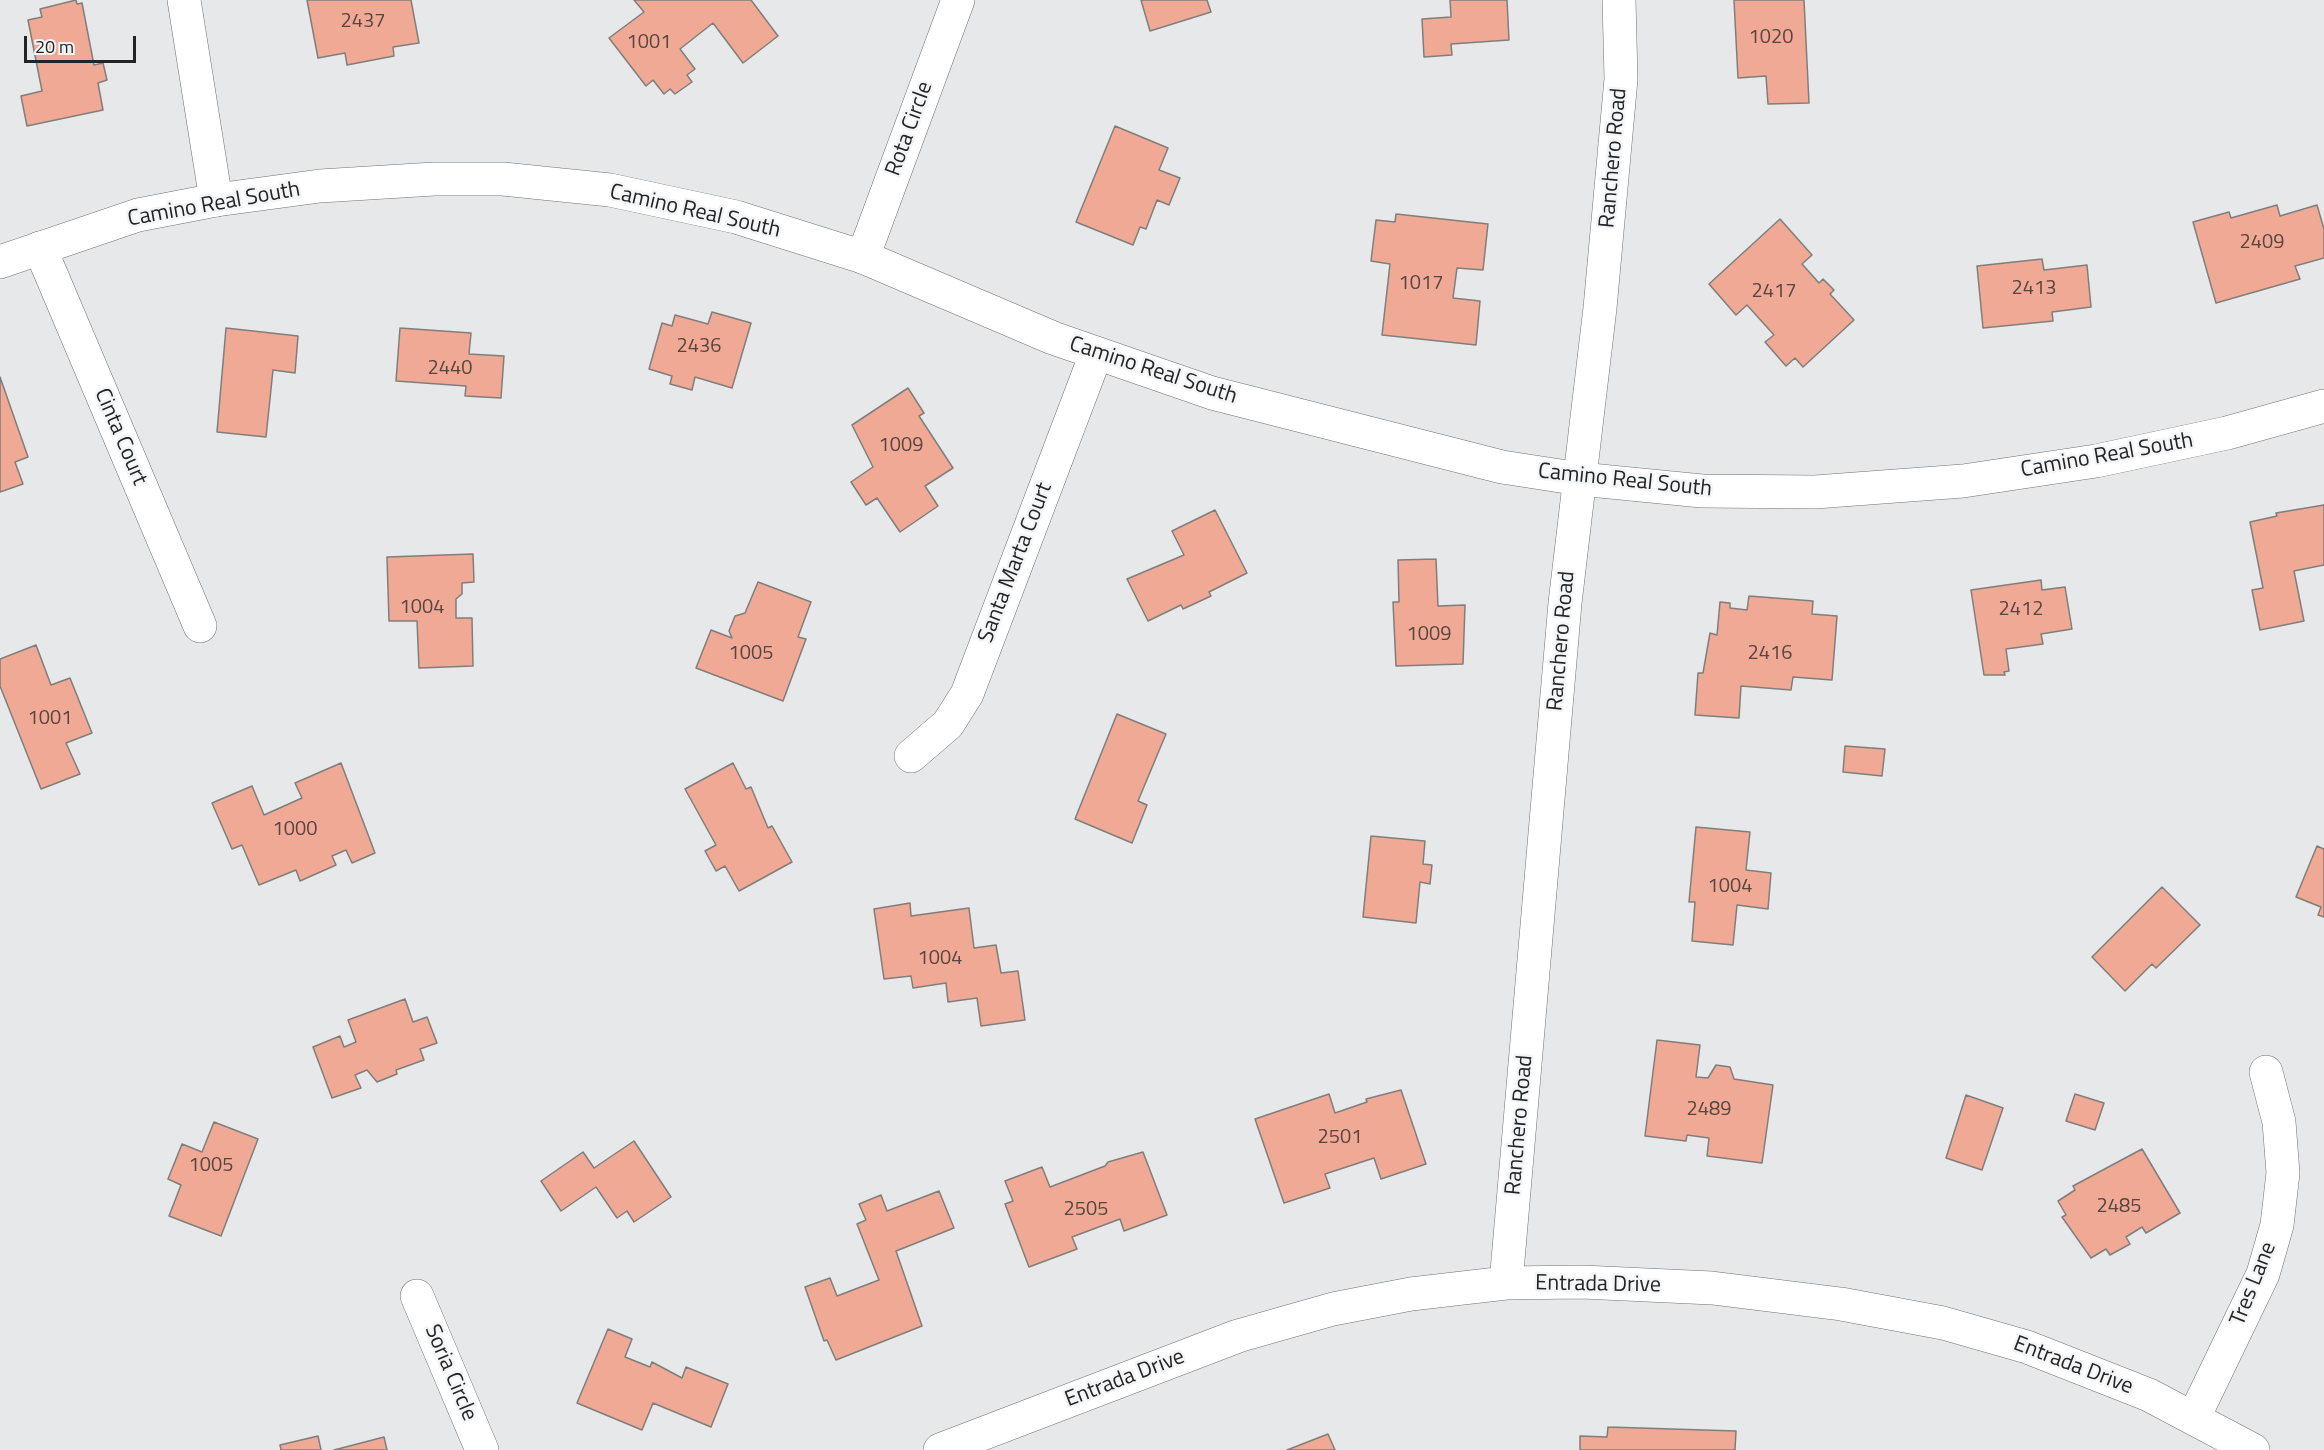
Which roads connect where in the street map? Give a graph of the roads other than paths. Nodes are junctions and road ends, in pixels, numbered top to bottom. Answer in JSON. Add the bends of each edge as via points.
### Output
{"nodes":[{"id":1,"x":184,"y":0,"type":"edge"},
{"id":2,"x":958,"y":0,"type":"edge"},
{"id":3,"x":1619,"y":0,"type":"edge"},
{"id":4,"x":216,"y":200,"type":"junction"},
{"id":5,"x":40,"y":248,"type":"junction"},
{"id":6,"x":863,"y":257,"type":"junction"},
{"id":7,"x":0,"y":262,"type":"edge"},
{"id":8,"x":1096,"y":354,"type":"junction"},
{"id":9,"x":2324,"y":406,"type":"edge"},
{"id":10,"x":1580,"y":479,"type":"junction"},
{"id":11,"x":200,"y":626,"type":"dead end"},
{"id":12,"x":911,"y":756,"type":"dead end"},
{"id":13,"x":2266,"y":1072,"type":"dead end"},
{"id":14,"x":1506,"y":1283,"type":"junction"},
{"id":15,"x":417,"y":1296,"type":"dead end"},
{"id":16,"x":2194,"y":1417,"type":"junction"},
{"id":17,"x":482,"y":1450,"type":"edge"},
{"id":18,"x":940,"y":1450,"type":"edge"},
{"id":19,"x":2253,"y":1450,"type":"edge"}],
"edges":[{"from":1,"to":4,"type":"street"},
{"from":2,"to":6,"type":"street","name":"Rota Circle"},
{"from":3,"to":10,"type":"street","name":"Ranchero Road","via":[[1621,79]]},
{"from":4,"to":5,"type":"street","name":"Camino Real South","via":[[138,216]]},
{"from":4,"to":6,"type":"street","name":"Camino Real South","via":[[320,186],[503,179],[610,190],[736,217]]},
{"from":5,"to":7,"type":"street","name":"Camino Real South"},
{"from":5,"to":11,"type":"street","name":"Cinta Court"},
{"from":6,"to":8,"type":"street","name":"Camino Real South"},
{"from":8,"to":10,"type":"street","name":"Camino Real South","via":[[1224,396],[1502,466]]},
{"from":8,"to":12,"type":"street","name":"Santa Marta Court","via":[[967,694],[948,724]]},
{"from":9,"to":10,"type":"street","name":"Camino Real South","via":[[2227,433],[2096,461],[1963,481],[1804,492],[1702,491]]},
{"from":10,"to":14,"type":"street","name":"Ranchero Road","via":[[1565,603]]},
{"from":13,"to":16,"type":"street","name":"Tres Lane","via":[[2279,1122],[2283,1173],[2277,1225],[2263,1274]]},
{"from":14,"to":16,"type":"street","name":"Entrada Drive","via":[[1712,1288],[1841,1304],[1943,1323],[2027,1347]]},
{"from":14,"to":18,"type":"street","name":"Entrada Drive","via":[[1411,1294],[1344,1307],[1238,1336]]},
{"from":15,"to":17,"type":"street","name":"Soria Circle"},
{"from":16,"to":19,"type":"street","name":"Entrada Drive"}]}
